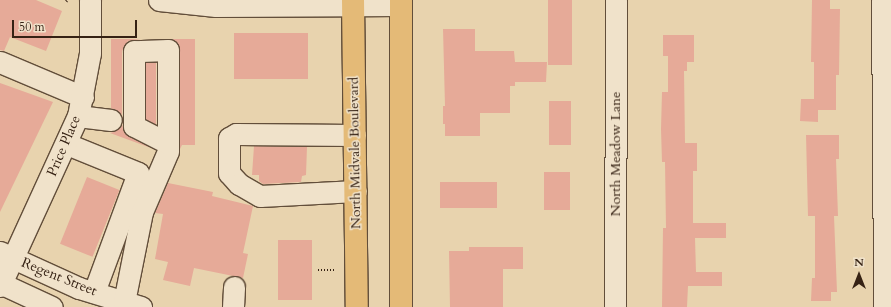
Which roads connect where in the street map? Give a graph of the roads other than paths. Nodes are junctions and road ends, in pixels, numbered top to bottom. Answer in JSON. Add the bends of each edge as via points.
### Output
{"nodes":[{"id":1,"x":90,"y":0,"type":"edge"},
{"id":2,"x":159,"y":0,"type":"edge"},
{"id":3,"x":616,"y":0,"type":"edge"},
{"id":4,"x":882,"y":0,"type":"edge"},
{"id":5,"x":353,"y":2,"type":"edge"},
{"id":6,"x":401,"y":2,"type":"edge"},
{"id":7,"x":0,"y":62,"type":"edge"},
{"id":8,"x":80,"y":106,"type":"junction"},
{"id":9,"x":111,"y":120,"type":"dead end"},
{"id":10,"x":355,"y":135,"type":"junction"},
{"id":11,"x":168,"y":143,"type":"dead end"},
{"id":12,"x":67,"y":144,"type":"junction"},
{"id":13,"x":356,"y":191,"type":"junction"},
{"id":14,"x":6,"y":255,"type":"edge"},
{"id":15,"x":0,"y":284,"type":"edge"},
{"id":16,"x":94,"y":292,"type":"junction"},
{"id":17,"x":133,"y":304,"type":"edge"},
{"id":18,"x":52,"y":307,"type":"edge"},
{"id":19,"x":357,"y":307,"type":"edge"},
{"id":20,"x":401,"y":307,"type":"edge"},
{"id":21,"x":615,"y":307,"type":"edge"},
{"id":22,"x":884,"y":307,"type":"edge"}],
"edges":[{"from":1,"to":8,"type":"street","name":"Price Place","via":[[90,53]]},
{"from":2,"to":5,"type":"street","via":[[216,6]]},
{"from":3,"to":21,"type":"street","name":"North Meadow Lane"},
{"from":4,"to":22,"type":"street"},
{"from":5,"to":6,"type":"street"},
{"from":5,"to":10,"type":"main road","name":"North Midvale Boulevard"},
{"from":6,"to":20,"type":"main road"},
{"from":7,"to":8,"type":"street"},
{"from":8,"to":9,"type":"street"},
{"from":8,"to":12,"type":"street","name":"Price Place"},
{"from":10,"to":13,"type":"main road","name":"North Midvale Boulevard"},
{"from":10,"to":13,"type":"street","via":[[236,134],[229,138],[229,173],[239,184],[260,196]]},
{"from":11,"to":17,"type":"street","via":[[168,151],[142,212]]},
{"from":12,"to":14,"type":"street","name":"Price Place"},
{"from":12,"to":16,"type":"street","via":[[138,174]]},
{"from":13,"to":19,"type":"main road","name":"North Midvale Boulevard"},
{"from":14,"to":15,"type":"street","name":"Price Place"},
{"from":14,"to":16,"type":"street","name":"Regent Street"},
{"from":15,"to":18,"type":"street","name":"Regent Street"},
{"from":16,"to":17,"type":"street","name":"Regent Street"}]}
